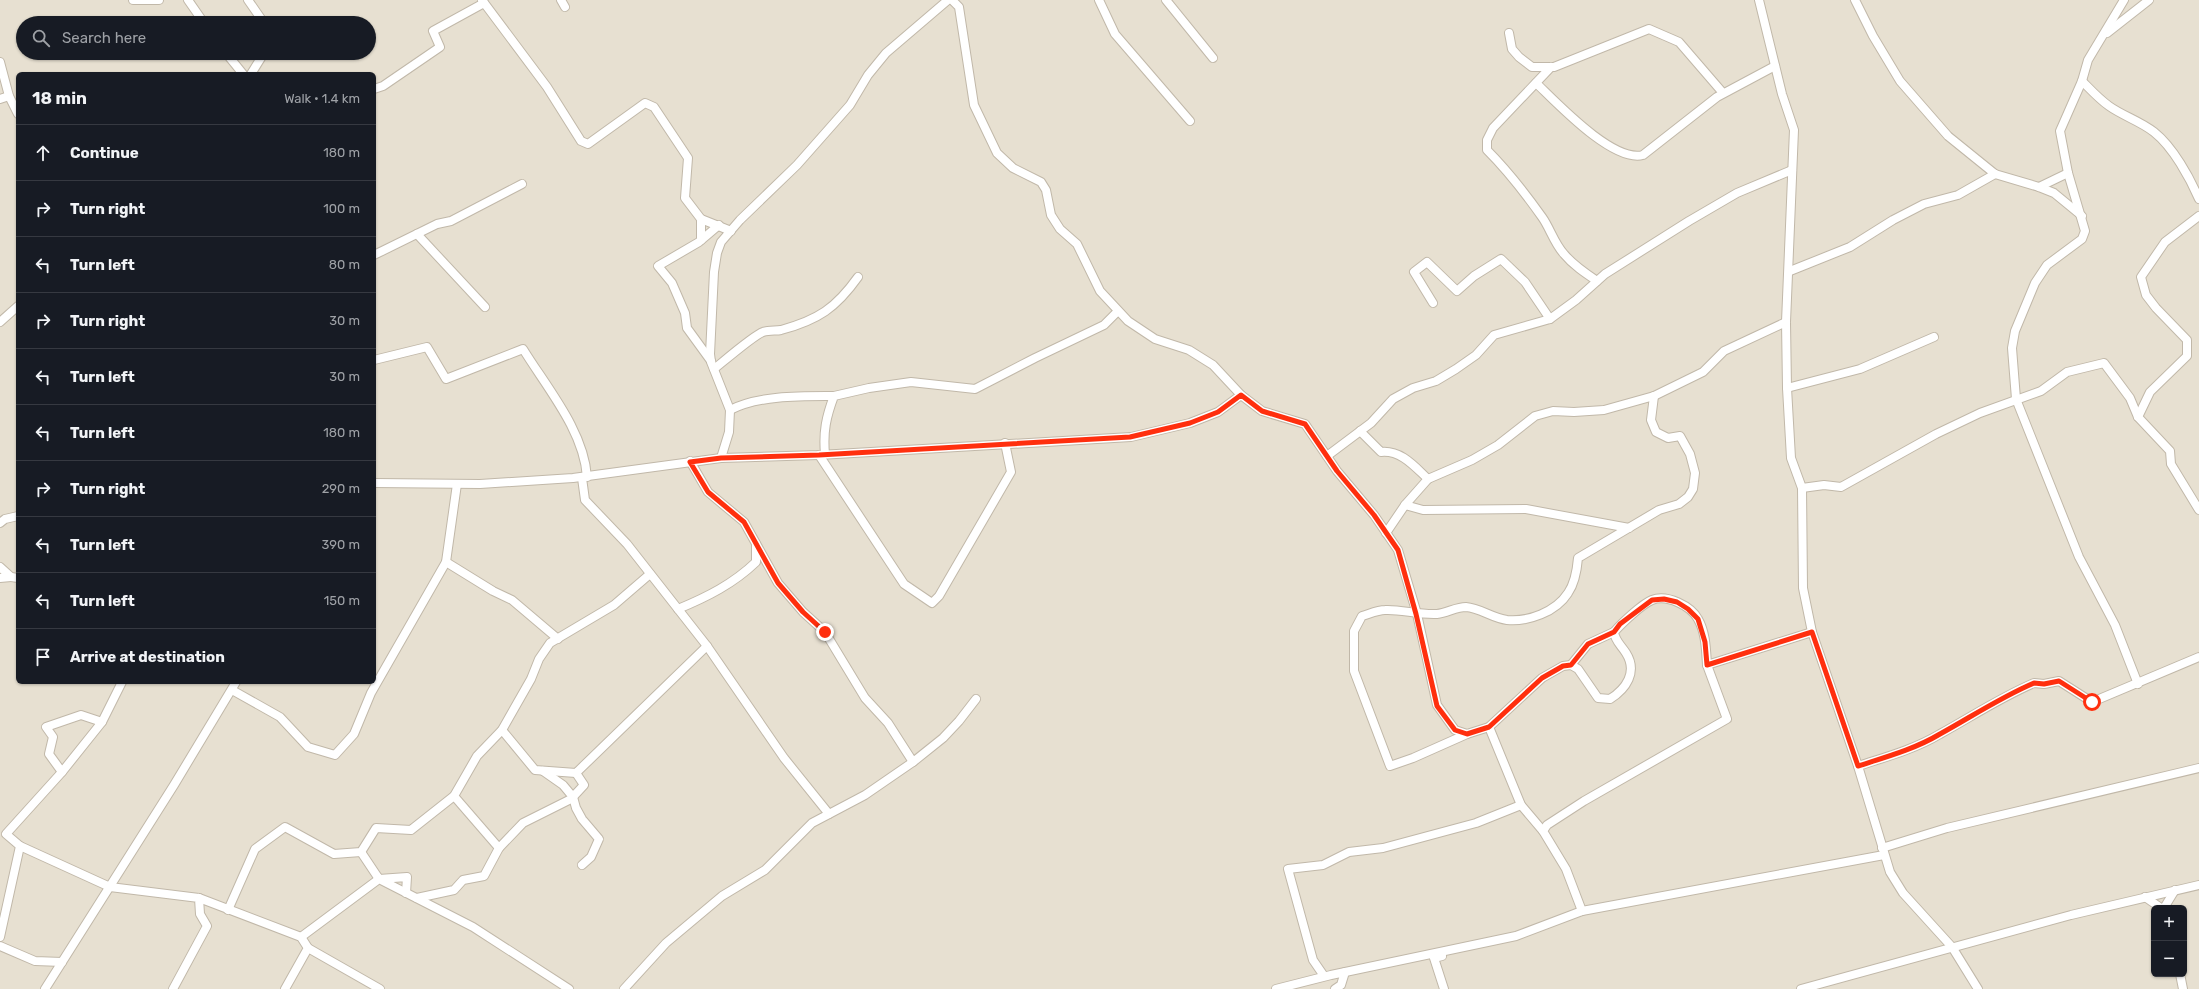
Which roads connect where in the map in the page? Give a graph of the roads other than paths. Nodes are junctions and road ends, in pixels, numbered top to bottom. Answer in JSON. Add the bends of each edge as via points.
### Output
{"nodes":[{"id":1,"x":133,"y":0,"type":"edge"},
{"id":2,"x":159,"y":0,"type":"edge"},
{"id":3,"x":188,"y":0,"type":"edge"},
{"id":4,"x":248,"y":0,"type":"edge"},
{"id":5,"x":948,"y":0,"type":"edge"},
{"id":6,"x":952,"y":0,"type":"edge"},
{"id":7,"x":1099,"y":0,"type":"edge"},
{"id":8,"x":1166,"y":0,"type":"edge"},
{"id":9,"x":1759,"y":0,"type":"edge"},
{"id":10,"x":1855,"y":0,"type":"edge"},
{"id":11,"x":2124,"y":0,"type":"edge"},
{"id":12,"x":2149,"y":0,"type":"edge"},
{"id":13,"x":483,"y":2,"type":"edge"},
{"id":14,"x":199,"y":16,"type":"edge"},
{"id":15,"x":259,"y":16,"type":"edge"},
{"id":16,"x":1509,"y":33,"type":"dead end"},
{"id":17,"x":2101,"y":37,"type":"junction"},
{"id":18,"x":1213,"y":58,"type":"dead end"},
{"id":19,"x":232,"y":60,"type":"edge"},
{"id":20,"x":260,"y":60,"type":"edge"},
{"id":21,"x":0,"y":62,"type":"edge"},
{"id":22,"x":1775,"y":66,"type":"junction"},
{"id":23,"x":1551,"y":67,"type":"junction"},
{"id":24,"x":241,"y":72,"type":"edge"},
{"id":25,"x":252,"y":72,"type":"edge"},
{"id":26,"x":2082,"y":81,"type":"junction"},
{"id":27,"x":1536,"y":83,"type":"junction"},
{"id":28,"x":376,"y":88,"type":"edge"},
{"id":29,"x":1723,"y":93,"type":"junction"},
{"id":30,"x":9,"y":96,"type":"junction"},
{"id":31,"x":0,"y":99,"type":"edge"},
{"id":32,"x":16,"y":110,"type":"edge"},
{"id":33,"x":1190,"y":121,"type":"dead end"},
{"id":34,"x":1792,"y":170,"type":"junction"},
{"id":35,"x":2068,"y":173,"type":"junction"},
{"id":36,"x":1995,"y":174,"type":"junction"},
{"id":37,"x":522,"y":184,"type":"dead end"},
{"id":38,"x":2039,"y":187,"type":"junction"},
{"id":39,"x":2199,"y":199,"type":"edge"},
{"id":40,"x":2199,"y":216,"type":"edge"},
{"id":41,"x":2082,"y":217,"type":"junction"},
{"id":42,"x":701,"y":219,"type":"junction"},
{"id":43,"x":719,"y":225,"type":"junction"},
{"id":44,"x":731,"y":231,"type":"junction"},
{"id":45,"x":417,"y":234,"type":"junction"},
{"id":46,"x":701,"y":240,"type":"junction"},
{"id":47,"x":376,"y":254,"type":"edge"},
{"id":48,"x":1790,"y":272,"type":"junction"},
{"id":49,"x":858,"y":277,"type":"dead end"},
{"id":50,"x":1597,"y":281,"type":"junction"},
{"id":51,"x":1433,"y":303,"type":"dead end"},
{"id":52,"x":485,"y":307,"type":"dead end"},
{"id":53,"x":16,"y":308,"type":"edge"},
{"id":54,"x":1118,"y":311,"type":"junction"},
{"id":55,"x":1550,"y":319,"type":"junction"},
{"id":56,"x":0,"y":322,"type":"edge"},
{"id":57,"x":1786,"y":322,"type":"junction"},
{"id":58,"x":1934,"y":336,"type":"dead end"},
{"id":59,"x":376,"y":360,"type":"edge"},
{"id":60,"x":712,"y":365,"type":"junction"},
{"id":61,"x":1787,"y":388,"type":"junction"},
{"id":62,"x":1241,"y":395,"type":"junction"},
{"id":63,"x":834,"y":396,"type":"junction"},
{"id":64,"x":1654,"y":396,"type":"junction"},
{"id":65,"x":2016,"y":398,"type":"junction"},
{"id":66,"x":730,"y":410,"type":"junction"},
{"id":67,"x":2138,"y":416,"type":"junction"},
{"id":68,"x":1360,"y":431,"type":"junction"},
{"id":69,"x":1005,"y":443,"type":"junction"},
{"id":70,"x":822,"y":455,"type":"junction"},
{"id":71,"x":1327,"y":456,"type":"junction"},
{"id":72,"x":721,"y":458,"type":"junction"},
{"id":73,"x":690,"y":462,"type":"junction"},
{"id":74,"x":584,"y":477,"type":"junction"},
{"id":75,"x":1428,"y":479,"type":"junction"},
{"id":76,"x":376,"y":483,"type":"edge"},
{"id":77,"x":457,"y":484,"type":"junction"},
{"id":78,"x":1802,"y":488,"type":"junction"},
{"id":79,"x":1405,"y":505,"type":"junction"},
{"id":80,"x":2199,"y":510,"type":"edge"},
{"id":81,"x":16,"y":516,"type":"edge"},
{"id":82,"x":0,"y":523,"type":"edge"},
{"id":83,"x":1629,"y":528,"type":"junction"},
{"id":84,"x":1386,"y":533,"type":"junction"},
{"id":85,"x":756,"y":543,"type":"junction"},
{"id":86,"x":446,"y":562,"type":"junction"},
{"id":87,"x":0,"y":567,"type":"edge"},
{"id":88,"x":650,"y":574,"type":"junction"},
{"id":89,"x":0,"y":578,"type":"edge"},
{"id":90,"x":14,"y":578,"type":"edge"},
{"id":91,"x":678,"y":609,"type":"junction"},
{"id":92,"x":1416,"y":614,"type":"junction"},
{"id":93,"x":1614,"y":632,"type":"junction"},
{"id":94,"x":1812,"y":632,"type":"junction"},
{"id":95,"x":558,"y":639,"type":"junction"},
{"id":96,"x":707,"y":646,"type":"junction"},
{"id":97,"x":2199,"y":657,"type":"edge"},
{"id":98,"x":1571,"y":665,"type":"junction"},
{"id":99,"x":1707,"y":665,"type":"junction"},
{"id":100,"x":121,"y":684,"type":"edge"},
{"id":101,"x":235,"y":684,"type":"edge"},
{"id":102,"x":2138,"y":684,"type":"junction"},
{"id":103,"x":232,"y":690,"type":"junction"},
{"id":104,"x":976,"y":699,"type":"dead end"},
{"id":105,"x":102,"y":722,"type":"junction"},
{"id":106,"x":1489,"y":727,"type":"junction"},
{"id":107,"x":502,"y":730,"type":"junction"},
{"id":108,"x":1467,"y":734,"type":"junction"},
{"id":109,"x":913,"y":762,"type":"junction"},
{"id":110,"x":1858,"y":766,"type":"junction"},
{"id":111,"x":2199,"y":768,"type":"edge"},
{"id":112,"x":541,"y":770,"type":"junction"},
{"id":113,"x":62,"y":772,"type":"junction"},
{"id":114,"x":576,"y":773,"type":"junction"},
{"id":115,"x":454,"y":796,"type":"junction"},
{"id":116,"x":573,"y":797,"type":"junction"},
{"id":117,"x":1521,"y":805,"type":"junction"},
{"id":118,"x":829,"y":814,"type":"junction"},
{"id":119,"x":1543,"y":831,"type":"junction"},
{"id":120,"x":3,"y":832,"type":"edge"},
{"id":121,"x":20,"y":846,"type":"junction"},
{"id":122,"x":499,"y":848,"type":"junction"},
{"id":123,"x":361,"y":852,"type":"junction"},
{"id":124,"x":1883,"y":852,"type":"junction"},
{"id":125,"x":582,"y":864,"type":"dead end"},
{"id":126,"x":379,"y":879,"type":"junction"},
{"id":127,"x":2199,"y":885,"type":"edge"},
{"id":128,"x":110,"y":887,"type":"junction"},
{"id":129,"x":2175,"y":890,"type":"junction"},
{"id":130,"x":406,"y":893,"type":"junction"},
{"id":131,"x":199,"y":898,"type":"junction"},
{"id":132,"x":417,"y":898,"type":"junction"},
{"id":133,"x":2145,"y":898,"type":"junction"},
{"id":134,"x":2156,"y":905,"type":"edge"},
{"id":135,"x":2166,"y":905,"type":"edge"},
{"id":136,"x":228,"y":910,"type":"junction"},
{"id":137,"x":1582,"y":911,"type":"junction"},
{"id":138,"x":1516,"y":936,"type":"junction"},
{"id":139,"x":0,"y":937,"type":"edge"},
{"id":140,"x":301,"y":937,"type":"junction"},
{"id":141,"x":0,"y":946,"type":"edge"},
{"id":142,"x":1952,"y":946,"type":"junction"},
{"id":143,"x":308,"y":948,"type":"junction"},
{"id":144,"x":62,"y":962,"type":"junction"},
{"id":145,"x":1344,"y":972,"type":"junction"},
{"id":146,"x":1324,"y":976,"type":"junction"},
{"id":147,"x":2181,"y":977,"type":"edge"},
{"id":148,"x":45,"y":989,"type":"edge"},
{"id":149,"x":172,"y":989,"type":"edge"},
{"id":150,"x":285,"y":989,"type":"edge"},
{"id":151,"x":380,"y":989,"type":"edge"},
{"id":152,"x":568,"y":989,"type":"edge"},
{"id":153,"x":624,"y":989,"type":"edge"},
{"id":154,"x":1276,"y":989,"type":"edge"},
{"id":155,"x":1335,"y":989,"type":"edge"},
{"id":156,"x":1444,"y":989,"type":"edge"},
{"id":157,"x":1801,"y":989,"type":"edge"},
{"id":158,"x":1978,"y":989,"type":"edge"},
{"id":159,"x":2183,"y":989,"type":"edge"}],
"edges":[{"from":1,"to":2,"type":"street"},
{"from":3,"to":14,"type":"street"},
{"from":4,"to":15,"type":"street"},
{"from":5,"to":44,"type":"street","via":[[886,54],[868,75],[850,105],[797,166]]},
{"from":6,"to":54,"type":"street","via":[[959,7],[974,105],[997,153],[1013,168],[1041,182],[1046,190],[1051,214],[1060,228],[1077,244],[1100,291]]},
{"from":7,"to":33,"type":"street","via":[[1115,34]]},
{"from":8,"to":18,"type":"street"},
{"from":9,"to":22,"type":"street"},
{"from":10,"to":36,"type":"street","via":[[1900,81],[1948,136]]},
{"from":11,"to":17,"type":"street"},
{"from":12,"to":17,"type":"street"},
{"from":13,"to":28,"type":"street","via":[[433,31],[440,46]]},
{"from":13,"to":42,"type":"street","via":[[547,87],[581,141],[588,144],[645,103],[654,107],[688,158],[685,198]]},
{"from":16,"to":23,"type":"street","via":[[1512,49],[1519,57],[1532,67]]},
{"from":17,"to":26,"type":"street","via":[[2088,60]]},
{"from":19,"to":24,"type":"street"},
{"from":20,"to":25,"type":"street"},
{"from":21,"to":30,"type":"street"},
{"from":22,"to":29,"type":"street"},
{"from":22,"to":34,"type":"street","via":[[1794,130]]},
{"from":23,"to":27,"type":"street"},
{"from":23,"to":29,"type":"street","via":[[1648,29],[1679,42]]},
{"from":26,"to":35,"type":"street","via":[[2060,131]]},
{"from":26,"to":39,"type":"street","via":[[2109,106],[2138,120],[2155,133],[2174,156]]},
{"from":27,"to":29,"type":"street","via":[[1591,134],[1626,155],[1636,157],[1643,155]]},
{"from":27,"to":50,"type":"street","via":[[1493,128],[1487,140],[1487,150],[1521,186],[1543,218],[1562,253]]},
{"from":30,"to":31,"type":"street"},
{"from":30,"to":32,"type":"street"},
{"from":34,"to":48,"type":"street"},
{"from":34,"to":50,"type":"street","via":[[1737,193]]},
{"from":35,"to":38,"type":"street"},
{"from":35,"to":41,"type":"street"},
{"from":36,"to":38,"type":"street"},
{"from":36,"to":48,"type":"street","via":[[1958,195],[1924,204],[1850,247]]},
{"from":37,"to":45,"type":"street","via":[[451,221],[437,224]]},
{"from":38,"to":41,"type":"street","via":[[2054,193]]},
{"from":40,"to":67,"type":"street","via":[[2166,242],[2141,277],[2146,295],[2188,340],[2187,356],[2150,392]]},
{"from":41,"to":65,"type":"street","via":[[2085,231],[2082,239],[2047,266],[2035,284],[2015,331],[2012,348]]},
{"from":42,"to":43,"type":"street"},
{"from":42,"to":46,"type":"street"},
{"from":43,"to":44,"type":"street"},
{"from":43,"to":46,"type":"street"},
{"from":44,"to":60,"type":"street","via":[[721,242],[715,262]]},
{"from":45,"to":47,"type":"street"},
{"from":45,"to":52,"type":"street"},
{"from":46,"to":60,"type":"street","via":[[658,266],[672,283],[685,312],[687,328]]},
{"from":48,"to":57,"type":"street"},
{"from":49,"to":60,"type":"street","via":[[843,299],[828,310],[802,323],[762,332]]},
{"from":50,"to":55,"type":"street"},
{"from":51,"to":55,"type":"street","via":[[1414,272],[1427,262],[1457,291],[1474,276],[1501,259],[1525,282]]},
{"from":53,"to":56,"type":"street"},
{"from":54,"to":62,"type":"street","via":[[1155,339],[1189,350],[1213,365]]},
{"from":54,"to":63,"type":"street","via":[[1104,325],[976,389],[911,382]]},
{"from":55,"to":68,"type":"street","via":[[1494,335],[1476,355],[1456,369],[1436,381],[1413,388],[1394,399]]},
{"from":57,"to":61,"type":"street"},
{"from":57,"to":64,"type":"street","via":[[1724,351],[1703,372]]},
{"from":58,"to":61,"type":"street","via":[[1860,370]]},
{"from":59,"to":74,"type":"street","via":[[427,347],[446,379],[523,349],[576,432],[586,460]]},
{"from":60,"to":66,"type":"street"},
{"from":61,"to":78,"type":"street","via":[[1790,458]]},
{"from":62,"to":69,"type":"street","via":[[1218,412],[1190,423],[1130,437]]},
{"from":62,"to":71,"type":"street","via":[[1262,411],[1305,424]]},
{"from":63,"to":66,"type":"street","via":[[796,395],[741,404]]},
{"from":63,"to":70,"type":"street","via":[[825,419]]},
{"from":64,"to":75,"type":"street","via":[[1604,410],[1553,411],[1535,416],[1498,445],[1472,460]]},
{"from":64,"to":83,"type":"street","via":[[1651,420],[1656,432],[1668,438],[1680,436],[1690,454],[1695,473],[1693,489],[1679,504],[1659,510]]},
{"from":65,"to":67,"type":"street","via":[[2041,391],[2067,372],[2104,363],[2130,398]]},
{"from":65,"to":78,"type":"street","via":[[1936,434],[1841,487],[1824,485]]},
{"from":65,"to":102,"type":"street","via":[[2079,557],[2112,619]]},
{"from":66,"to":72,"type":"street","via":[[729,432]]},
{"from":67,"to":80,"type":"street","via":[[2170,451],[2171,464]]},
{"from":68,"to":71,"type":"street"},
{"from":68,"to":75,"type":"street","via":[[1381,452],[1399,454]]},
{"from":69,"to":70,"type":"street"},
{"from":69,"to":70,"type":"street","via":[[1011,472],[939,596],[932,603],[904,584]]},
{"from":70,"to":72,"type":"street"},
{"from":71,"to":84,"type":"street"},
{"from":72,"to":73,"type":"street"},
{"from":73,"to":74,"type":"street"},
{"from":73,"to":85,"type":"street","via":[[708,492],[744,522]]},
{"from":74,"to":77,"type":"street"},
{"from":74,"to":88,"type":"street","via":[[585,500],[627,544]]},
{"from":75,"to":79,"type":"street"},
{"from":76,"to":77,"type":"street"},
{"from":77,"to":86,"type":"street"},
{"from":78,"to":94,"type":"street","via":[[1803,588]]},
{"from":79,"to":83,"type":"street","via":[[1423,510],[1526,509]]},
{"from":79,"to":84,"type":"street"},
{"from":81,"to":82,"type":"street","via":[[4,519]]},
{"from":83,"to":92,"type":"street","via":[[1578,558],[1576,577],[1568,594],[1544,613],[1527,619],[1507,620],[1491,617],[1474,608],[1459,607],[1437,614]]},
{"from":84,"to":92,"type":"street","via":[[1398,550]]},
{"from":85,"to":91,"type":"street","via":[[756,562],[745,573],[711,595]]},
{"from":85,"to":109,"type":"street","via":[[778,583],[803,612],[825,632],[865,698],[888,723]]},
{"from":86,"to":95,"type":"street","via":[[512,600]]},
{"from":86,"to":103,"type":"street","via":[[371,693],[354,734],[335,755],[308,747],[280,717]]},
{"from":87,"to":90,"type":"street"},
{"from":88,"to":91,"type":"street"},
{"from":88,"to":95,"type":"street","via":[[614,605]]},
{"from":89,"to":90,"type":"street"},
{"from":91,"to":96,"type":"street"},
{"from":92,"to":108,"type":"street","via":[[1437,706],[1455,730]]},
{"from":92,"to":108,"type":"street","via":[[1386,610],[1362,616],[1354,631],[1354,671],[1390,766]]},
{"from":93,"to":98,"type":"street","via":[[1588,644]]},
{"from":93,"to":98,"type":"street","via":[[1615,639],[1630,664],[1631,676],[1617,694],[1610,699],[1598,698],[1578,669]]},
{"from":93,"to":99,"type":"street","via":[[1620,624],[1652,600],[1677,602],[1698,619],[1705,642]]},
{"from":94,"to":99,"type":"street"},
{"from":94,"to":110,"type":"street"},
{"from":95,"to":107,"type":"street","via":[[550,644],[539,659],[531,679]]},
{"from":96,"to":114,"type":"street"},
{"from":96,"to":118,"type":"street","via":[[784,758]]},
{"from":97,"to":102,"type":"street"},
{"from":98,"to":106,"type":"street","via":[[1563,666],[1542,678]]},
{"from":99,"to":119,"type":"street","via":[[1727,719],[1584,801],[1547,824]]},
{"from":100,"to":105,"type":"street"},
{"from":101,"to":103,"type":"street"},
{"from":102,"to":110,"type":"street","via":[[2092,702],[2059,681],[2034,683],[1939,735],[1898,753]]},
{"from":103,"to":128,"type":"street"},
{"from":104,"to":109,"type":"street","via":[[948,732]]},
{"from":105,"to":113,"type":"street"},
{"from":105,"to":113,"type":"street","via":[[81,715],[46,727],[54,737],[50,754]]},
{"from":106,"to":108,"type":"street"},
{"from":106,"to":117,"type":"street"},
{"from":107,"to":112,"type":"street","via":[[536,770]]},
{"from":107,"to":115,"type":"street","via":[[477,756]]},
{"from":109,"to":118,"type":"street","via":[[865,795]]},
{"from":110,"to":124,"type":"street"},
{"from":111,"to":124,"type":"street","via":[[1947,828]]},
{"from":112,"to":114,"type":"street"},
{"from":112,"to":116,"type":"street","via":[[563,784]]},
{"from":113,"to":120,"type":"street"},
{"from":114,"to":116,"type":"street","via":[[584,785]]},
{"from":115,"to":122,"type":"street"},
{"from":115,"to":123,"type":"street","via":[[411,830],[376,828]]},
{"from":116,"to":122,"type":"street","via":[[523,823]]},
{"from":116,"to":125,"type":"street","via":[[582,819],[599,839],[591,858]]},
{"from":117,"to":119,"type":"street"},
{"from":117,"to":146,"type":"street","via":[[1476,823],[1383,848],[1348,852],[1323,864],[1288,869],[1313,960]]},
{"from":118,"to":153,"type":"street","via":[[812,823],[765,870],[722,896],[666,943]]},
{"from":119,"to":137,"type":"street","via":[[1566,869]]},
{"from":120,"to":121,"type":"street"},
{"from":121,"to":128,"type":"street"},
{"from":121,"to":139,"type":"street"},
{"from":122,"to":132,"type":"street","via":[[484,876],[463,880],[454,890]]},
{"from":123,"to":126,"type":"street"},
{"from":123,"to":136,"type":"street","via":[[334,854],[285,827],[255,849]]},
{"from":124,"to":137,"type":"street"},
{"from":124,"to":142,"type":"street","via":[[1899,888]]},
{"from":126,"to":130,"type":"street"},
{"from":126,"to":130,"type":"street","via":[[407,877]]},
{"from":126,"to":140,"type":"street"},
{"from":127,"to":129,"type":"street"},
{"from":128,"to":131,"type":"street"},
{"from":128,"to":144,"type":"street"},
{"from":129,"to":133,"type":"street"},
{"from":129,"to":135,"type":"street"},
{"from":130,"to":132,"type":"street"},
{"from":131,"to":136,"type":"street"},
{"from":131,"to":149,"type":"street","via":[[200,914],[207,926]]},
{"from":132,"to":152,"type":"street","via":[[473,927]]},
{"from":133,"to":134,"type":"street"},
{"from":133,"to":142,"type":"street"},
{"from":136,"to":140,"type":"street"},
{"from":137,"to":138,"type":"street"},
{"from":138,"to":145,"type":"street"},
{"from":138,"to":156,"type":"street","via":[[1434,958]]},
{"from":140,"to":143,"type":"street"},
{"from":141,"to":144,"type":"street","via":[[35,961]]},
{"from":142,"to":157,"type":"street"},
{"from":142,"to":158,"type":"street"},
{"from":143,"to":150,"type":"street"},
{"from":143,"to":151,"type":"street"},
{"from":144,"to":148,"type":"street"},
{"from":145,"to":146,"type":"street"},
{"from":145,"to":155,"type":"street","via":[[1341,985]]},
{"from":146,"to":154,"type":"street"},
{"from":147,"to":159,"type":"street"}]}
